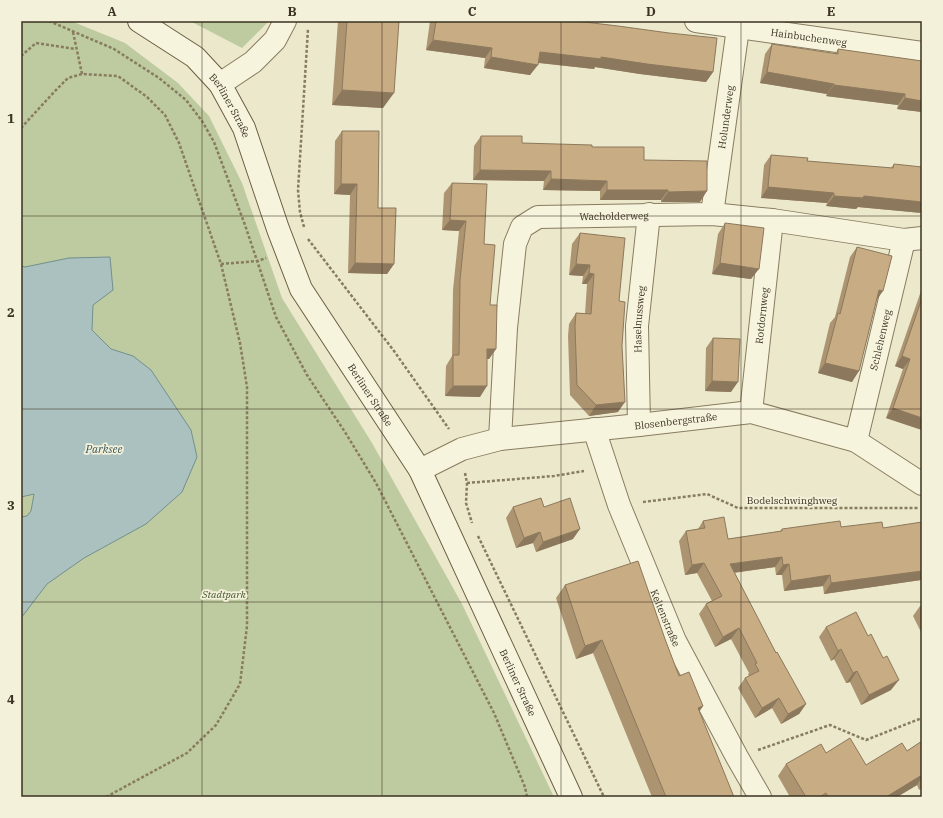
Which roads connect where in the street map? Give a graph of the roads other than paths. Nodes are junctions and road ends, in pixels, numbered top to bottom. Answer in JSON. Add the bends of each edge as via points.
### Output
{"nodes":[{"id":1,"x":139,"y":21,"type":"edge"},
{"id":2,"x":285,"y":21,"type":"edge"},
{"id":3,"x":696,"y":21,"type":"edge"},
{"id":4,"x":738,"y":24,"type":"edge"},
{"id":5,"x":922,"y":53,"type":"edge"},
{"id":6,"x":220,"y":84,"type":"junction"},
{"id":7,"x":649,"y":214,"type":"junction"},
{"id":8,"x":712,"y":214,"type":"junction"},
{"id":9,"x":772,"y":220,"type":"junction"},
{"id":10,"x":913,"y":239,"type":"edge"},
{"id":11,"x":750,"y":412,"type":"junction"},
{"id":12,"x":639,"y":425,"type":"junction"},
{"id":13,"x":594,"y":429,"type":"junction"},
{"id":14,"x":500,"y":439,"type":"junction"},
{"id":15,"x":856,"y":441,"type":"junction"},
{"id":16,"x":420,"y":470,"type":"junction"},
{"id":17,"x":922,"y":484,"type":"edge"},
{"id":18,"x":571,"y":797,"type":"edge"},
{"id":19,"x":760,"y":797,"type":"edge"}],
"edges":[{"from":1,"to":6,"type":"street","name":"Berliner Straße","via":[[195,57]]},
{"from":2,"to":6,"type":"street","via":[[275,40],[253,62]]},
{"from":3,"to":4,"type":"street","name":"Hainbuchenweg"},
{"from":4,"to":5,"type":"street","name":"Hainbuchenweg"},
{"from":4,"to":8,"type":"street","name":"Holunderweg"},
{"from":6,"to":16,"type":"street","name":"Berliner Straße","via":[[244,128],[301,289]]},
{"from":7,"to":8,"type":"street","name":"Wacholderweg"},
{"from":7,"to":12,"type":"street","name":"Haselnussweg","via":[[637,326]]},
{"from":7,"to":14,"type":"street","name":"Wacholderweg","via":[[538,216],[522,227],[515,244],[506,328]]},
{"from":8,"to":9,"type":"street","name":"Wacholderweg"},
{"from":9,"to":10,"type":"street","name":"Wacholderweg"},
{"from":9,"to":11,"type":"street","name":"Rotdornweg"},
{"from":10,"to":15,"type":"street","name":"Schlehenweg"},
{"from":11,"to":12,"type":"street","name":"Blosenbergstraße"},
{"from":11,"to":15,"type":"street","name":"Blosenbergstraße"},
{"from":12,"to":13,"type":"street","name":"Blosenbergstraße"},
{"from":13,"to":14,"type":"street","name":"Blosenbergstraße"},
{"from":13,"to":19,"type":"street","name":"Keltenstraße","via":[[619,505],[675,641]]},
{"from":14,"to":16,"type":"street","name":"Blosenbergstraße","via":[[462,450]]},
{"from":15,"to":17,"type":"street","name":"Blosenbergstraße"},
{"from":16,"to":18,"type":"street","name":"Berliner Straße"}]}
